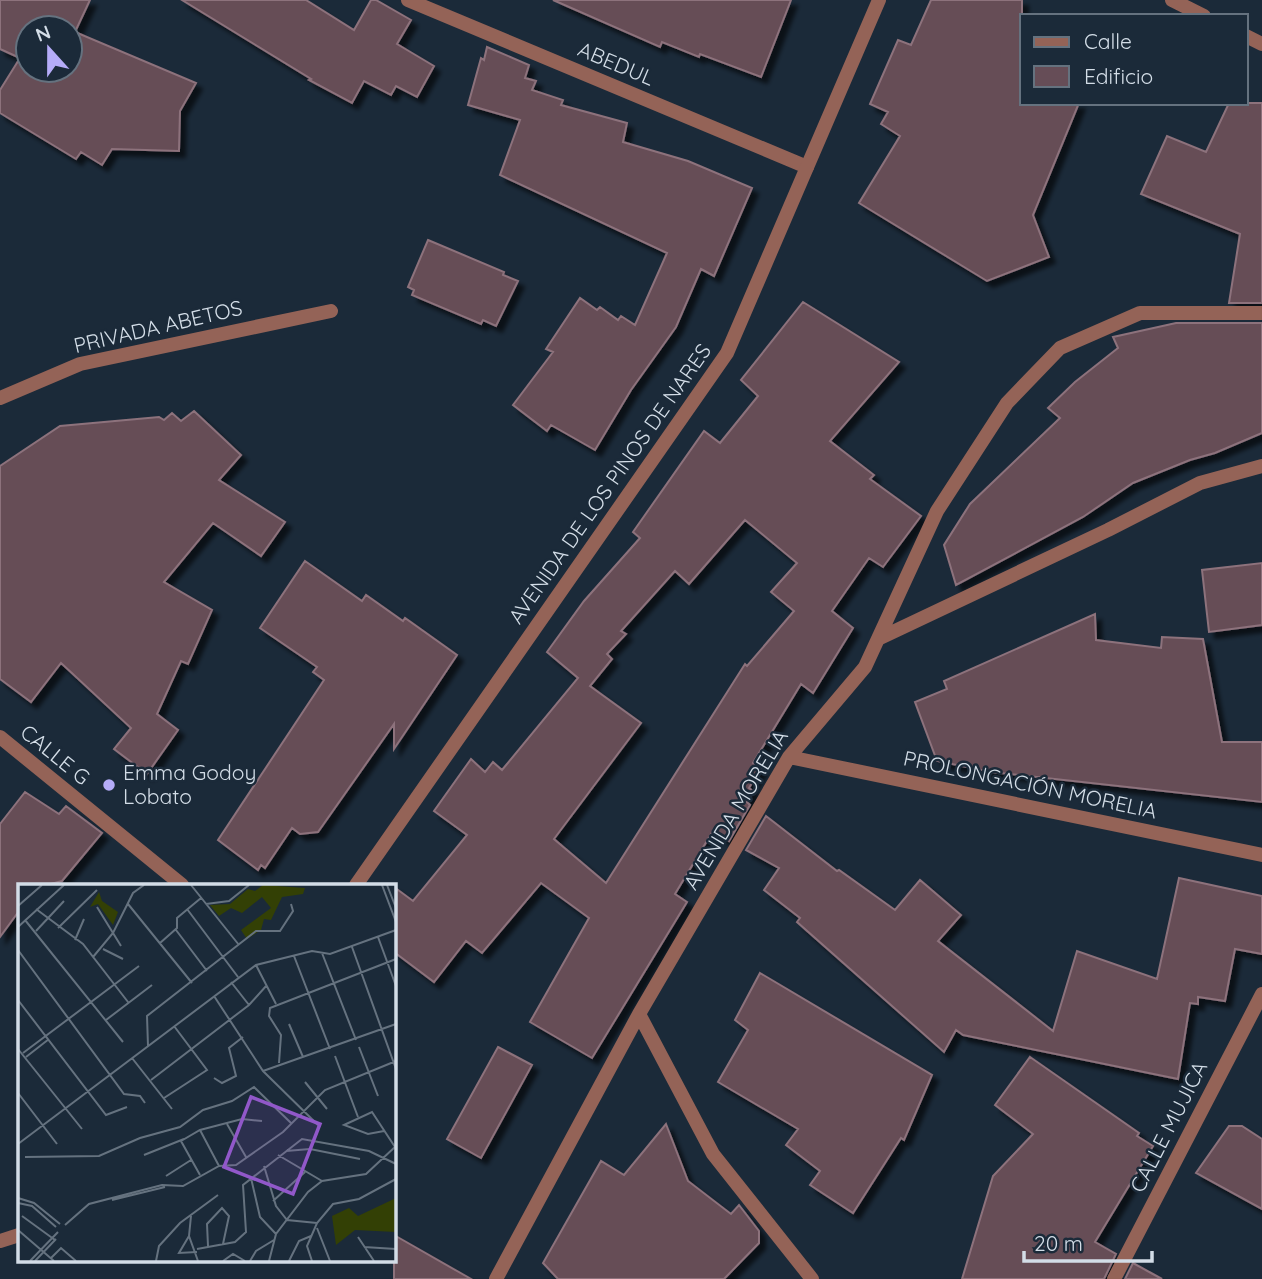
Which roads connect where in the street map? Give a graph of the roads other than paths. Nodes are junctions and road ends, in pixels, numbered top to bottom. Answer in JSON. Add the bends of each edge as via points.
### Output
{"nodes":[{"id":1,"x":408,"y":0,"type":"edge"},
{"id":2,"x":879,"y":0,"type":"edge"},
{"id":3,"x":1172,"y":0,"type":"edge"},
{"id":4,"x":1200,"y":14,"type":"edge"},
{"id":5,"x":807,"y":167,"type":"junction"},
{"id":6,"x":331,"y":311,"type":"dead end"},
{"id":7,"x":1262,"y":313,"type":"edge"},
{"id":8,"x":0,"y":398,"type":"edge"},
{"id":9,"x":1262,"y":466,"type":"edge"},
{"id":10,"x":878,"y":639,"type":"junction"},
{"id":11,"x":0,"y":737,"type":"edge"},
{"id":12,"x":789,"y":757,"type":"junction"},
{"id":13,"x":1262,"y":855,"type":"edge"},
{"id":14,"x":181,"y":884,"type":"edge"},
{"id":15,"x":357,"y":884,"type":"edge"},
{"id":16,"x":1262,"y":994,"type":"edge"},
{"id":17,"x":639,"y":1014,"type":"junction"},
{"id":18,"x":18,"y":1235,"type":"edge"},
{"id":19,"x":0,"y":1241,"type":"edge"},
{"id":20,"x":499,"y":1277,"type":"edge"},
{"id":21,"x":812,"y":1279,"type":"edge"},
{"id":22,"x":1114,"y":1279,"type":"edge"}],
"edges":[{"from":1,"to":5,"type":"street","name":"ABEDUL"},
{"from":2,"to":5,"type":"street","name":"AVENIDA DE LOS PINOS DE NARES"},
{"from":3,"to":4,"type":"street"},
{"from":5,"to":15,"type":"street","name":"AVENIDA DE LOS PINOS DE NARES","via":[[727,353]]},
{"from":6,"to":8,"type":"street","name":"PRIVADA ABETOS","via":[[80,364]]},
{"from":7,"to":10,"type":"street","name":"AVENIDA MORELIA","via":[[1140,313],[1060,348],[1007,403],[937,511]]},
{"from":9,"to":10,"type":"street","via":[[1200,483]]},
{"from":10,"to":12,"type":"street","name":"AVENIDA MORELIA","via":[[865,667]]},
{"from":11,"to":14,"type":"street","name":"CALLE G"},
{"from":12,"to":13,"type":"street","name":"PROLONGACIÓN MORELIA"},
{"from":12,"to":17,"type":"street","name":"AVENIDA MORELIA"},
{"from":16,"to":22,"type":"street","name":"CALLE MUJICA"},
{"from":17,"to":20,"type":"street","name":"AVENIDA MORELIA"},
{"from":17,"to":21,"type":"street","via":[[713,1154]]},
{"from":18,"to":19,"type":"street"}]}
